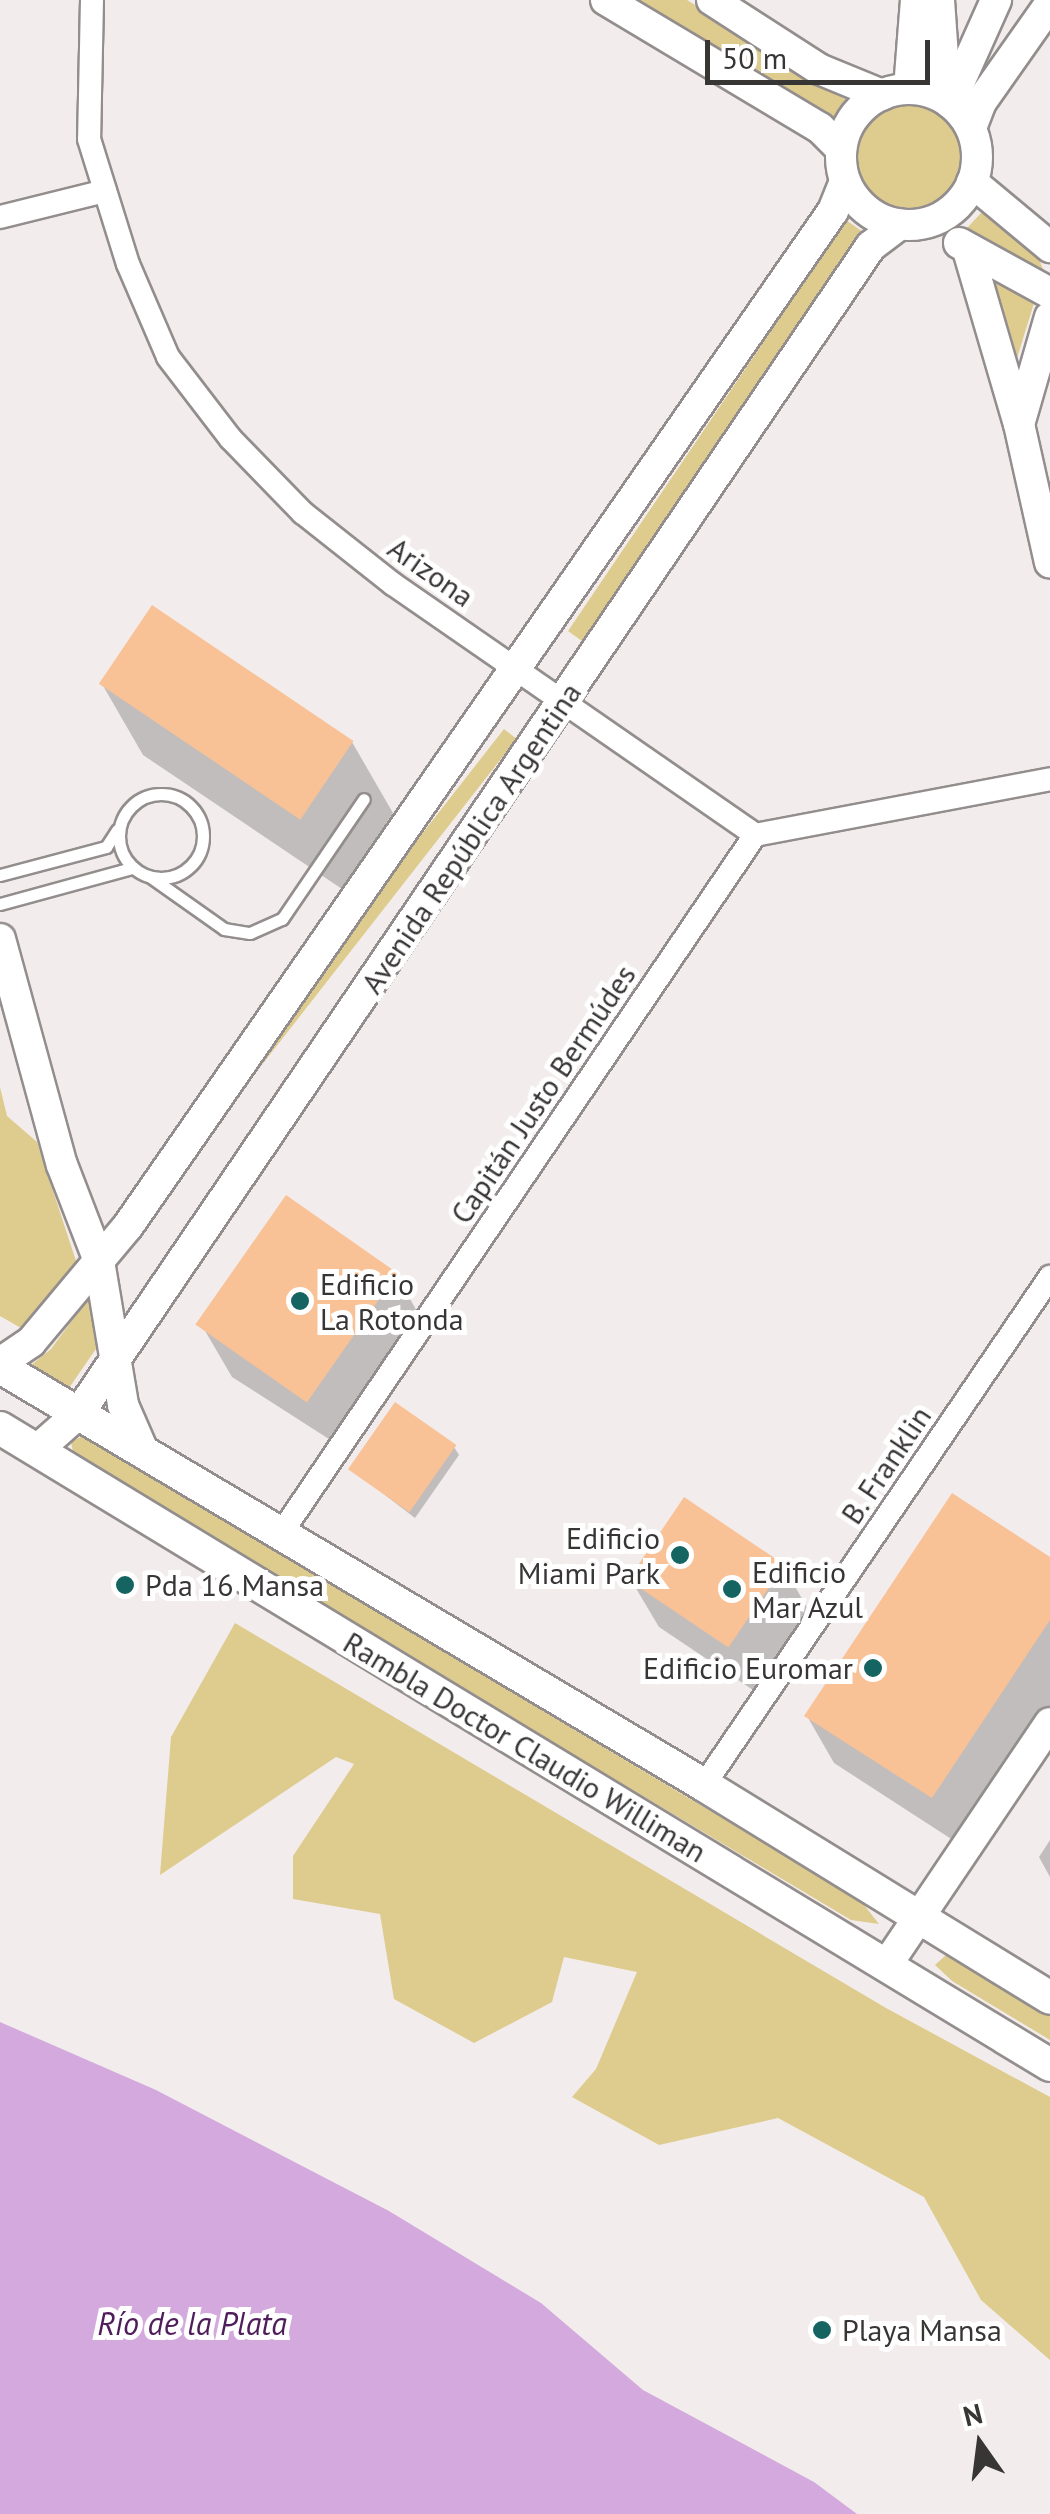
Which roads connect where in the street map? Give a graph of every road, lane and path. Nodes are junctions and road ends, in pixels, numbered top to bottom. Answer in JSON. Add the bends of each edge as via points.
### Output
{"nodes":[{"id":1,"x":92,"y":0,"type":"edge"},
{"id":2,"x":606,"y":0,"type":"edge"},
{"id":3,"x":712,"y":0,"type":"edge"},
{"id":4,"x":916,"y":0,"type":"edge"},
{"id":5,"x":939,"y":0,"type":"edge"},
{"id":6,"x":996,"y":0,"type":"edge"},
{"id":7,"x":1050,"y":4,"type":"edge"},
{"id":8,"x":896,"y":92,"type":"junction"},
{"id":9,"x":948,"y":101,"type":"junction"},
{"id":10,"x":971,"y":128,"type":"junction"},
{"id":11,"x":841,"y":150,"type":"junction"},
{"id":12,"x":845,"y":181,"type":"junction"},
{"id":13,"x":972,"y":182,"type":"junction"},
{"id":14,"x":104,"y":190,"type":"junction"},
{"id":15,"x":0,"y":217,"type":"edge"},
{"id":16,"x":914,"y":223,"type":"junction"},
{"id":17,"x":1050,"y":247,"type":"edge"},
{"id":18,"x":968,"y":250,"type":"junction"},
{"id":19,"x":1050,"y":294,"type":"edge"},
{"id":20,"x":1050,"y":317,"type":"edge"},
{"id":21,"x":1020,"y":424,"type":"junction"},
{"id":22,"x":1050,"y":563,"type":"edge"},
{"id":23,"x":520,"y":667,"type":"junction"},
{"id":24,"x":566,"y":700,"type":"junction"},
{"id":25,"x":1050,"y":779,"type":"edge"},
{"id":26,"x":364,"y":799,"type":"dead end"},
{"id":27,"x":118,"y":827,"type":"junction"},
{"id":28,"x":755,"y":835,"type":"junction"},
{"id":29,"x":132,"y":868,"type":"junction"},
{"id":30,"x":0,"y":875,"type":"edge"},
{"id":31,"x":152,"y":878,"type":"junction"},
{"id":32,"x":0,"y":904,"type":"edge"},
{"id":33,"x":0,"y":939,"type":"edge"},
{"id":34,"x":99,"y":1260,"type":"junction"},
{"id":35,"x":1050,"y":1277,"type":"edge"},
{"id":36,"x":115,"y":1357,"type":"junction"},
{"id":37,"x":0,"y":1365,"type":"edge"},
{"id":38,"x":79,"y":1413,"type":"junction"},
{"id":39,"x":0,"y":1428,"type":"edge"},
{"id":40,"x":37,"y":1450,"type":"junction"},
{"id":41,"x":144,"y":1452,"type":"junction"},
{"id":42,"x":280,"y":1536,"type":"junction"},
{"id":43,"x":1050,"y":1723,"type":"edge"},
{"id":44,"x":704,"y":1785,"type":"junction"},
{"id":45,"x":916,"y":1919,"type":"junction"},
{"id":46,"x":886,"y":1966,"type":"junction"},
{"id":47,"x":1050,"y":1998,"type":"edge"},
{"id":48,"x":1050,"y":2065,"type":"edge"}],
"edges":[{"from":1,"to":14,"type":"street","name":"Arizona","via":[[89,139]]},
{"from":2,"to":11,"type":"street","via":[[820,128]]},
{"from":3,"to":8,"type":"street","via":[[819,69]]},
{"from":4,"to":8,"type":"street"},
{"from":5,"to":9,"type":"street"},
{"from":6,"to":9,"type":"street"},
{"from":7,"to":10,"type":"street"},
{"from":8,"to":9,"type":"street"},
{"from":8,"to":11,"type":"street","via":[[856,114]]},
{"from":9,"to":10,"type":"street"},
{"from":10,"to":13,"type":"street","via":[[977,155]]},
{"from":11,"to":12,"type":"street"},
{"from":12,"to":16,"type":"street","via":[[866,210]]},
{"from":12,"to":23,"type":"street","name":"Avenida República Argentina","via":[[833,211]]},
{"from":13,"to":16,"type":"street","via":[[955,206]]},
{"from":13,"to":17,"type":"street"},
{"from":14,"to":15,"type":"street"},
{"from":14,"to":23,"type":"street","name":"Arizona","via":[[168,357],[231,440],[303,513],[393,584]]},
{"from":16,"to":18,"type":"street"},
{"from":16,"to":24,"type":"street","name":"Avenida República Argentina","via":[[871,246]]},
{"from":18,"to":19,"type":"street"},
{"from":18,"to":21,"type":"street"},
{"from":20,"to":21,"type":"street"},
{"from":21,"to":22,"type":"street"},
{"from":23,"to":24,"type":"street","name":"Arizona"},
{"from":23,"to":34,"type":"street","name":"Avenida República Argentina"},
{"from":24,"to":28,"type":"street","name":"Arizona"},
{"from":24,"to":36,"type":"street","name":"Avenida República Argentina"},
{"from":25,"to":28,"type":"street"},
{"from":26,"to":31,"type":"lane","via":[[282,918],[250,933],[224,928]]},
{"from":27,"to":29,"type":"lane","via":[[120,850]]},
{"from":27,"to":30,"type":"lane","via":[[106,847]]},
{"from":27,"to":31,"type":"lane","via":[[128,807],[158,794],[190,803],[202,822],[203,844],[193,864],[174,876]]},
{"from":28,"to":42,"type":"street","name":"Capitán Justo Bermúdes"},
{"from":29,"to":31,"type":"lane"},
{"from":29,"to":32,"type":"lane"},
{"from":33,"to":34,"type":"street","via":[[62,1165]]},
{"from":34,"to":36,"type":"street"},
{"from":34,"to":37,"type":"street","name":"Avenida República Argentina","via":[[31,1342]]},
{"from":35,"to":44,"type":"street","name":"B. Franklin"},
{"from":36,"to":38,"type":"street","name":"Avenida República Argentina"},
{"from":36,"to":41,"type":"street","via":[[123,1405]]},
{"from":37,"to":38,"type":"main road","name":"Rambla Doctor Claudio Williman"},
{"from":38,"to":40,"type":"street","name":"Avenida República Argentina"},
{"from":38,"to":41,"type":"main road","name":"Rambla Doctor Claudio Williman"},
{"from":39,"to":40,"type":"main road","name":"Rambla Doctor Claudio Williman"},
{"from":40,"to":46,"type":"main road","name":"Rambla Doctor Claudio Williman"},
{"from":41,"to":42,"type":"main road","name":"Rambla Doctor Claudio Williman"},
{"from":42,"to":44,"type":"main road","name":"Rambla Doctor Claudio Williman"},
{"from":43,"to":45,"type":"street"},
{"from":44,"to":45,"type":"main road","name":"Rambla Doctor Claudio Williman"},
{"from":45,"to":46,"type":"street"},
{"from":45,"to":47,"type":"main road","name":"Rambla Doctor Claudio Williman"},
{"from":46,"to":48,"type":"main road","name":"Rambla Doctor Claudio Williman"}]}
